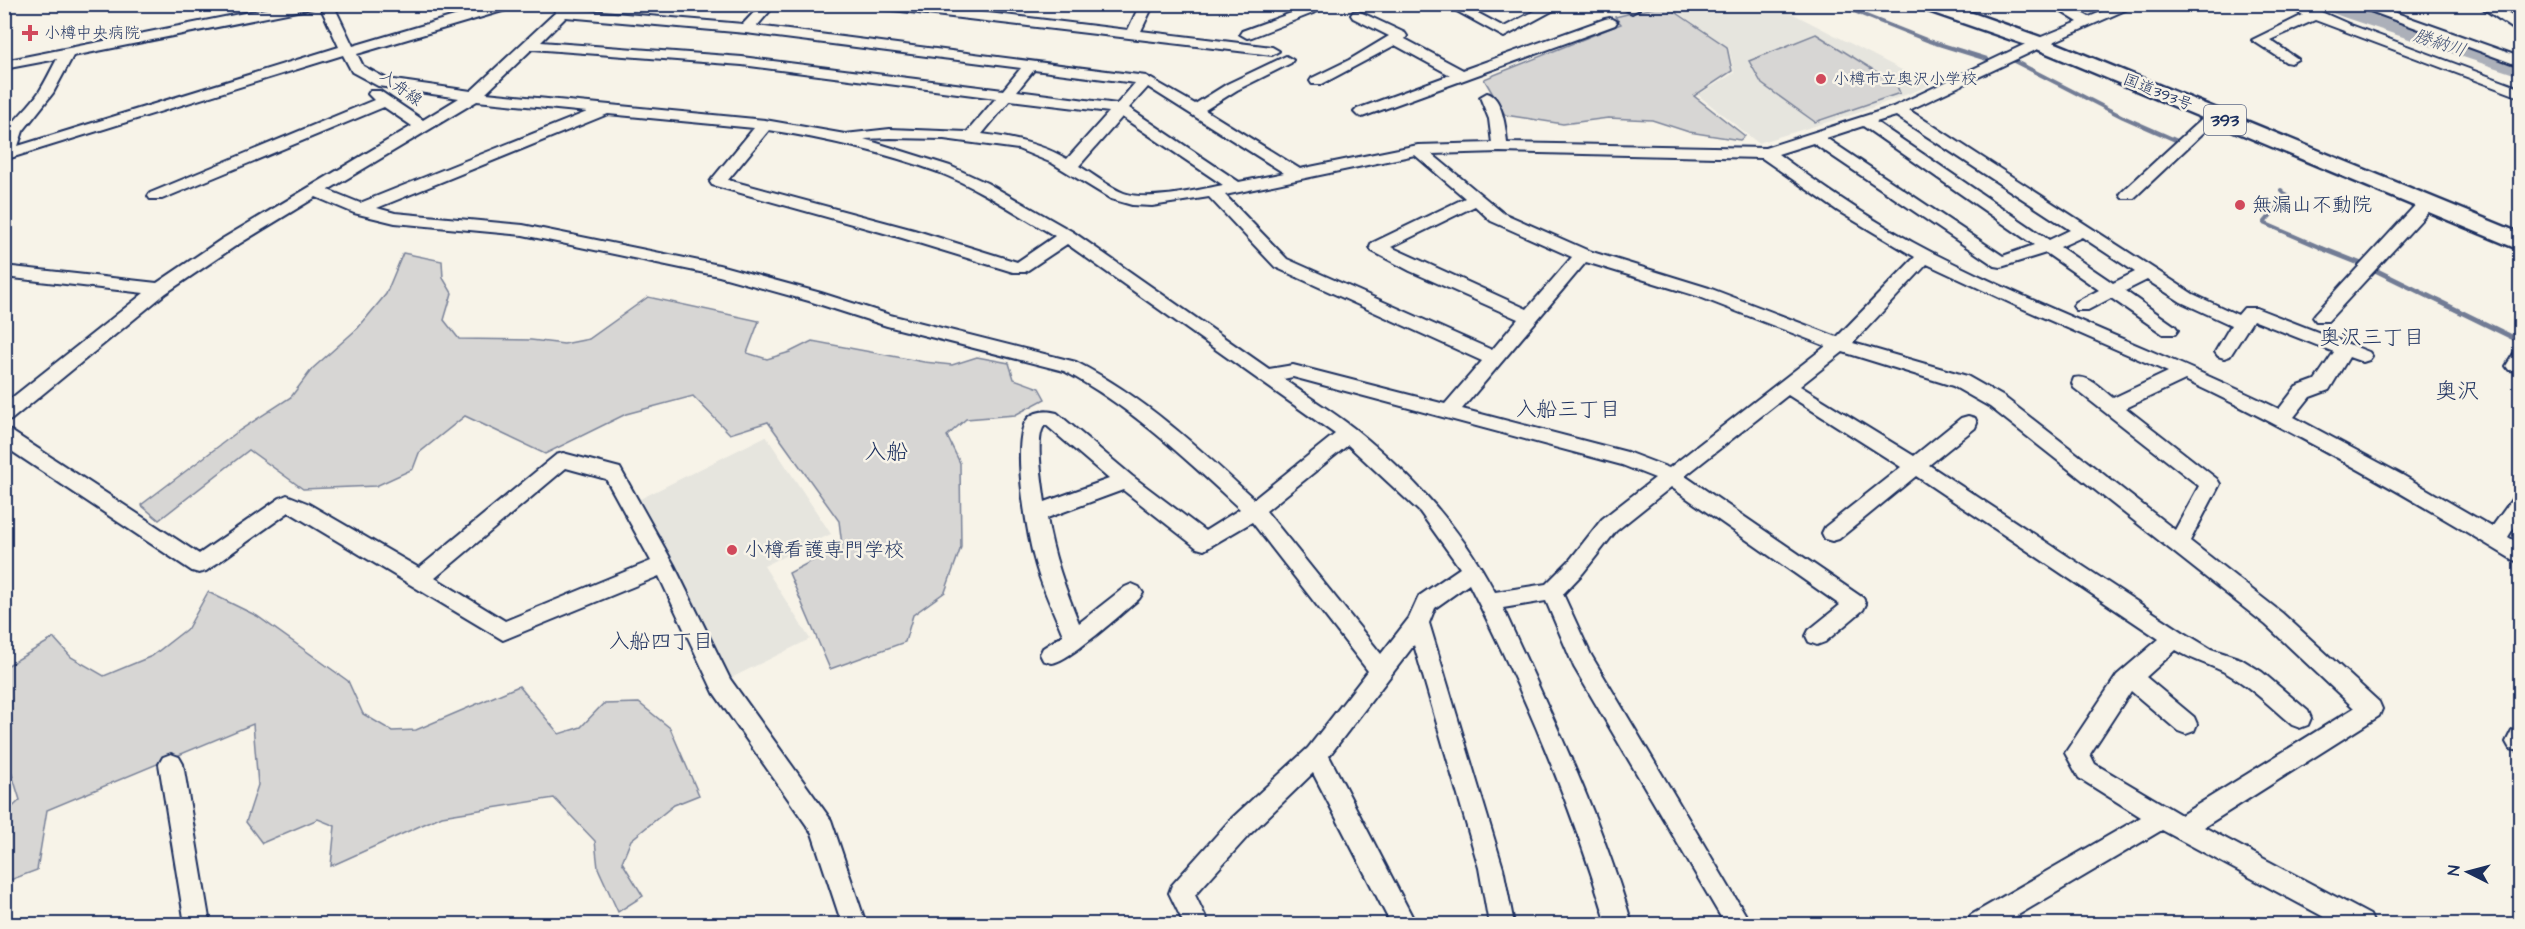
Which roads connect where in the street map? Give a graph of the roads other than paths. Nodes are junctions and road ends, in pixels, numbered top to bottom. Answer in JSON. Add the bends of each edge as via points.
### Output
{"nodes":[{"id":1,"x":220,"y":4,"type":"edge"},
{"id":2,"x":312,"y":4,"type":"edge"},
{"id":3,"x":326,"y":4,"type":"edge"},
{"id":4,"x":512,"y":4,"type":"edge"},
{"id":5,"x":770,"y":4,"type":"edge"},
{"id":6,"x":876,"y":4,"type":"edge"},
{"id":7,"x":1147,"y":4,"type":"edge"},
{"id":8,"x":1330,"y":4,"type":"edge"},
{"id":9,"x":1559,"y":4,"type":"edge"},
{"id":10,"x":1926,"y":4,"type":"edge"},
{"id":11,"x":2055,"y":4,"type":"edge"},
{"id":12,"x":2133,"y":4,"type":"edge"},
{"id":13,"x":2290,"y":4,"type":"edge"},
{"id":14,"x":2357,"y":4,"type":"edge"},
{"id":15,"x":2483,"y":4,"type":"edge"},
{"id":16,"x":1453,"y":5,"type":"edge"},
{"id":17,"x":560,"y":9,"type":"edge"},
{"id":18,"x":1358,"y":15,"type":"dead end"},
{"id":19,"x":2314,"y":15,"type":"junction"},
{"id":20,"x":1610,"y":22,"type":"dead end"},
{"id":21,"x":2088,"y":22,"type":"junction"},
{"id":22,"x":217,"y":23,"type":"junction"},
{"id":23,"x":2520,"y":27,"type":"edge"},
{"id":24,"x":746,"y":29,"type":"junction"},
{"id":25,"x":1247,"y":34,"type":"dead end"},
{"id":26,"x":1132,"y":35,"type":"junction"},
{"id":27,"x":1394,"y":39,"type":"junction"},
{"id":28,"x":2039,"y":43,"type":"junction"},
{"id":29,"x":530,"y":45,"type":"junction"},
{"id":30,"x":348,"y":51,"type":"junction"},
{"id":31,"x":1272,"y":51,"type":"dead end"},
{"id":32,"x":68,"y":54,"type":"junction"},
{"id":33,"x":2291,"y":58,"type":"dead end"},
{"id":34,"x":1286,"y":60,"type":"dead end"},
{"id":35,"x":2520,"y":62,"type":"edge"},
{"id":36,"x":4,"y":65,"type":"edge"},
{"id":37,"x":1031,"y":65,"type":"junction"},
{"id":38,"x":366,"y":75,"type":"junction"},
{"id":39,"x":1463,"y":76,"type":"junction"},
{"id":40,"x":1146,"y":80,"type":"junction"},
{"id":41,"x":1317,"y":81,"type":"dead end"},
{"id":42,"x":2520,"y":93,"type":"edge"},
{"id":43,"x":1006,"y":94,"type":"junction"},
{"id":44,"x":474,"y":96,"type":"junction"},
{"id":45,"x":1487,"y":97,"type":"dead end"},
{"id":46,"x":385,"y":101,"type":"junction"},
{"id":47,"x":606,"y":109,"type":"junction"},
{"id":48,"x":1120,"y":109,"type":"junction"},
{"id":49,"x":1195,"y":110,"type":"junction"},
{"id":50,"x":1898,"y":110,"type":"junction"},
{"id":51,"x":1362,"y":112,"type":"dead end"},
{"id":52,"x":2214,"y":115,"type":"junction"},
{"id":53,"x":1865,"y":121,"type":"junction"},
{"id":54,"x":765,"y":125,"type":"junction"},
{"id":55,"x":422,"y":126,"type":"junction"},
{"id":56,"x":847,"y":138,"type":"junction"},
{"id":57,"x":1816,"y":138,"type":"junction"},
{"id":58,"x":970,"y":139,"type":"junction"},
{"id":59,"x":1500,"y":147,"type":"junction"},
{"id":60,"x":1418,"y":150,"type":"junction"},
{"id":61,"x":1766,"y":153,"type":"junction"},
{"id":62,"x":6,"y":155,"type":"edge"},
{"id":63,"x":1069,"y":167,"type":"junction"},
{"id":64,"x":1297,"y":174,"type":"junction"},
{"id":65,"x":1236,"y":186,"type":"junction"},
{"id":66,"x":315,"y":191,"type":"junction"},
{"id":67,"x":1213,"y":192,"type":"junction"},
{"id":68,"x":2128,"y":195,"type":"dead end"},
{"id":69,"x":156,"y":196,"type":"dead end"},
{"id":70,"x":1474,"y":200,"type":"junction"},
{"id":71,"x":2428,"y":202,"type":"junction"},
{"id":72,"x":360,"y":209,"type":"junction"},
{"id":73,"x":2083,"y":230,"type":"junction"},
{"id":74,"x":1067,"y":236,"type":"junction"},
{"id":75,"x":2520,"y":242,"type":"edge"},
{"id":76,"x":2047,"y":247,"type":"junction"},
{"id":77,"x":1583,"y":255,"type":"junction"},
{"id":78,"x":1925,"y":256,"type":"junction"},
{"id":79,"x":4,"y":272,"type":"edge"},
{"id":80,"x":2147,"y":273,"type":"junction"},
{"id":81,"x":160,"y":289,"type":"junction"},
{"id":82,"x":2113,"y":291,"type":"junction"},
{"id":83,"x":2082,"y":306,"type":"dead end"},
{"id":84,"x":2322,"y":317,"type":"dead end"},
{"id":85,"x":1531,"y":318,"type":"junction"},
{"id":86,"x":2241,"y":323,"type":"junction"},
{"id":87,"x":2169,"y":330,"type":"dead end"},
{"id":88,"x":1840,"y":345,"type":"junction"},
{"id":89,"x":2345,"y":349,"type":"junction"},
{"id":90,"x":2224,"y":352,"type":"dead end"},
{"id":91,"x":2363,"y":357,"type":"dead end"},
{"id":92,"x":1495,"y":359,"type":"junction"},
{"id":93,"x":2185,"y":372,"type":"junction"},
{"id":94,"x":1266,"y":376,"type":"junction"},
{"id":95,"x":2081,"y":382,"type":"dead end"},
{"id":96,"x":1787,"y":386,"type":"junction"},
{"id":97,"x":2112,"y":407,"type":"junction"},
{"id":98,"x":1448,"y":413,"type":"junction"},
{"id":99,"x":4,"y":415,"type":"edge"},
{"id":100,"x":2283,"y":418,"type":"junction"},
{"id":101,"x":1968,"y":423,"type":"dead end"},
{"id":102,"x":1348,"y":434,"type":"junction"},
{"id":103,"x":4,"y":436,"type":"edge"},
{"id":104,"x":1915,"y":466,"type":"junction"},
{"id":105,"x":1671,"y":477,"type":"junction"},
{"id":106,"x":1125,"y":482,"type":"junction"},
{"id":107,"x":2520,"y":503,"type":"edge"},
{"id":108,"x":1254,"y":510,"type":"junction"},
{"id":109,"x":1038,"y":513,"type":"junction"},
{"id":110,"x":1832,"y":533,"type":"dead end"},
{"id":111,"x":2496,"y":539,"type":"junction"},
{"id":112,"x":2178,"y":544,"type":"junction"},
{"id":113,"x":2520,"y":555,"type":"edge"},
{"id":114,"x":664,"y":565,"type":"junction"},
{"id":115,"x":1473,"y":570,"type":"junction"},
{"id":116,"x":420,"y":579,"type":"junction"},
{"id":117,"x":1552,"y":592,"type":"junction"},
{"id":118,"x":1132,"y":593,"type":"dead end"},
{"id":119,"x":1489,"y":601,"type":"junction"},
{"id":120,"x":1418,"y":623,"type":"junction"},
{"id":121,"x":1817,"y":636,"type":"dead end"},
{"id":122,"x":2175,"y":638,"type":"junction"},
{"id":123,"x":1076,"y":639,"type":"junction"},
{"id":124,"x":1051,"y":654,"type":"dead end"},
{"id":125,"x":1381,"y":671,"type":"junction"},
{"id":126,"x":2131,"y":677,"type":"junction"},
{"id":127,"x":2300,"y":718,"type":"dead end"},
{"id":128,"x":2186,"y":724,"type":"dead end"},
{"id":129,"x":1316,"y":755,"type":"junction"},
{"id":130,"x":171,"y":764,"type":"dead end"},
{"id":131,"x":2171,"y":822,"type":"junction"},
{"id":132,"x":198,"y":924,"type":"edge"},
{"id":133,"x":854,"y":924,"type":"edge"},
{"id":134,"x":1197,"y":924,"type":"edge"},
{"id":135,"x":1404,"y":924,"type":"edge"},
{"id":136,"x":1502,"y":924,"type":"edge"},
{"id":137,"x":1619,"y":924,"type":"edge"},
{"id":138,"x":1739,"y":924,"type":"edge"},
{"id":139,"x":1980,"y":924,"type":"edge"},
{"id":140,"x":2361,"y":924,"type":"edge"}],
"edges":[{"from":1,"to":22,"type":"street"},
{"from":2,"to":22,"type":"street"},
{"from":3,"to":30,"type":"street"},
{"from":4,"to":30,"type":"street"},
{"from":5,"to":24,"type":"street"},
{"from":6,"to":26,"type":"street"},
{"from":7,"to":26,"type":"street"},
{"from":8,"to":25,"type":"street"},
{"from":9,"to":16,"type":"street","via":[[1504,33]]},
{"from":10,"to":28,"type":"highway","name":"国道393号","number":"393"},
{"from":11,"to":21,"type":"street"},
{"from":12,"to":21,"type":"street"},
{"from":13,"to":19,"type":"street"},
{"from":14,"to":35,"type":"street"},
{"from":15,"to":23,"type":"street"},
{"from":17,"to":24,"type":"street"},
{"from":17,"to":29,"type":"street"},
{"from":18,"to":27,"type":"street","via":[[1400,36]]},
{"from":19,"to":33,"type":"street","via":[[2259,40]]},
{"from":19,"to":42,"type":"street"},
{"from":20,"to":39,"type":"street"},
{"from":21,"to":28,"type":"street"},
{"from":22,"to":32,"type":"street"},
{"from":24,"to":37,"type":"street"},
{"from":26,"to":31,"type":"street"},
{"from":27,"to":39,"type":"street"},
{"from":27,"to":41,"type":"street"},
{"from":28,"to":50,"type":"street"},
{"from":28,"to":52,"type":"highway","name":"国道393号","number":"393"},
{"from":29,"to":43,"type":"street","via":[[742,61]]},
{"from":29,"to":44,"type":"street"},
{"from":30,"to":38,"type":"street","via":[[357,69]]},
{"from":30,"to":62,"type":"street"},
{"from":32,"to":36,"type":"street"},
{"from":32,"to":62,"type":"street","via":[[46,93],[16,130]]},
{"from":34,"to":49,"type":"street"},
{"from":37,"to":40,"type":"street"},
{"from":37,"to":43,"type":"street"},
{"from":38,"to":44,"type":"street","via":[[383,83]]},
{"from":38,"to":46,"type":"street","name":"入舟線","via":[[365,87]]},
{"from":39,"to":51,"type":"street"},
{"from":40,"to":48,"type":"street"},
{"from":40,"to":49,"type":"street"},
{"from":43,"to":48,"type":"street"},
{"from":43,"to":58,"type":"street"},
{"from":44,"to":47,"type":"street"},
{"from":44,"to":55,"type":"street"},
{"from":45,"to":59,"type":"street","via":[[1497,119]]},
{"from":46,"to":55,"type":"street","name":"入舟線"},
{"from":46,"to":69,"type":"street"},
{"from":47,"to":54,"type":"street"},
{"from":47,"to":72,"type":"street"},
{"from":48,"to":63,"type":"street"},
{"from":48,"to":65,"type":"street"},
{"from":49,"to":64,"type":"street"},
{"from":50,"to":53,"type":"street"},
{"from":50,"to":73,"type":"street"},
{"from":52,"to":68,"type":"street"},
{"from":52,"to":71,"type":"highway","name":"国道393号","number":"393"},
{"from":53,"to":57,"type":"street"},
{"from":53,"to":76,"type":"street"},
{"from":54,"to":56,"type":"street"},
{"from":54,"to":74,"type":"street","via":[[718,182],[1019,268]]},
{"from":55,"to":66,"type":"street"},
{"from":56,"to":58,"type":"street","via":[[887,132]]},
{"from":56,"to":74,"type":"street","via":[[944,169]]},
{"from":57,"to":61,"type":"street"},
{"from":57,"to":76,"type":"street","via":[[1867,176],[2001,262]]},
{"from":58,"to":63,"type":"street","via":[[1036,150]]},
{"from":59,"to":60,"type":"street"},
{"from":59,"to":61,"type":"street"},
{"from":60,"to":64,"type":"street"},
{"from":60,"to":70,"type":"street"},
{"from":61,"to":78,"type":"street","via":[[1822,194]]},
{"from":63,"to":67,"type":"street","via":[[1117,196],[1132,200]]},
{"from":64,"to":65,"type":"street"},
{"from":65,"to":67,"type":"street"},
{"from":66,"to":72,"type":"street"},
{"from":66,"to":81,"type":"street"},
{"from":67,"to":92,"type":"street","via":[[1281,263]]},
{"from":70,"to":77,"type":"street","via":[[1497,217]]},
{"from":70,"to":85,"type":"street","via":[[1378,247]]},
{"from":71,"to":75,"type":"highway","name":"国道393号","number":"393"},
{"from":71,"to":84,"type":"street"},
{"from":72,"to":108,"type":"street","via":[[394,218],[523,230],[719,272],[1070,366],[1170,433]]},
{"from":73,"to":76,"type":"street"},
{"from":73,"to":80,"type":"street"},
{"from":74,"to":94,"type":"street"},
{"from":76,"to":82,"type":"street"},
{"from":77,"to":85,"type":"street"},
{"from":77,"to":88,"type":"street","via":[[1702,292]]},
{"from":78,"to":88,"type":"street"},
{"from":78,"to":93,"type":"street"},
{"from":79,"to":81,"type":"street"},
{"from":80,"to":82,"type":"street"},
{"from":80,"to":86,"type":"street","via":[[2187,298]]},
{"from":81,"to":99,"type":"street"},
{"from":82,"to":83,"type":"street"},
{"from":82,"to":87,"type":"street"},
{"from":85,"to":92,"type":"street"},
{"from":86,"to":89,"type":"street","via":[[2250,312]]},
{"from":86,"to":90,"type":"street"},
{"from":88,"to":96,"type":"street"},
{"from":88,"to":112,"type":"street","via":[[1960,381],[1997,402]]},
{"from":89,"to":91,"type":"street"},
{"from":89,"to":100,"type":"street","via":[[2322,385],[2303,393]]},
{"from":92,"to":98,"type":"street"},
{"from":93,"to":97,"type":"street"},
{"from":93,"to":100,"type":"street"},
{"from":94,"to":98,"type":"street","via":[[1293,371]]},
{"from":94,"to":102,"type":"street"},
{"from":95,"to":97,"type":"street"},
{"from":96,"to":104,"type":"street"},
{"from":96,"to":105,"type":"street"},
{"from":97,"to":112,"type":"street","via":[[2210,484]]},
{"from":98,"to":105,"type":"street","via":[[1627,459]]},
{"from":100,"to":111,"type":"street"},
{"from":101,"to":104,"type":"street"},
{"from":102,"to":108,"type":"street"},
{"from":102,"to":115,"type":"street","via":[[1427,507]]},
{"from":103,"to":116,"type":"street","via":[[199,565],[287,503]]},
{"from":104,"to":110,"type":"street"},
{"from":104,"to":122,"type":"street"},
{"from":105,"to":117,"type":"street","via":[[1609,525]]},
{"from":105,"to":121,"type":"street","via":[[1855,604]]},
{"from":106,"to":108,"type":"street","via":[[1204,542]]},
{"from":106,"to":109,"type":"street"},
{"from":106,"to":109,"type":"street","via":[[1044,417],[1032,426],[1031,465]]},
{"from":107,"to":111,"type":"street"},
{"from":108,"to":125,"type":"street"},
{"from":109,"to":123,"type":"street","via":[[1044,558]]},
{"from":111,"to":113,"type":"street"},
{"from":112,"to":131,"type":"street","via":[[2274,619],[2371,709]]},
{"from":114,"to":116,"type":"street","via":[[503,631]]},
{"from":114,"to":116,"type":"street","via":[[613,474],[563,460]]},
{"from":114,"to":133,"type":"street","via":[[722,686],[822,828]]},
{"from":115,"to":119,"type":"street"},
{"from":115,"to":120,"type":"street","via":[[1427,602]]},
{"from":117,"to":119,"type":"street"},
{"from":117,"to":138,"type":"street","via":[[1582,660]]},
{"from":118,"to":123,"type":"street"},
{"from":119,"to":137,"type":"street","via":[[1575,795],[1607,877]]},
{"from":120,"to":125,"type":"street"},
{"from":120,"to":136,"type":"street","via":[[1491,868]]},
{"from":122,"to":126,"type":"street"},
{"from":122,"to":127,"type":"street","via":[[2203,656],[2233,666],[2254,679]]},
{"from":123,"to":124,"type":"street"},
{"from":125,"to":129,"type":"street"},
{"from":126,"to":128,"type":"street"},
{"from":126,"to":131,"type":"street","via":[[2078,753],[2087,771]]},
{"from":129,"to":134,"type":"street","via":[[1240,827],[1181,893]]},
{"from":129,"to":135,"type":"street"},
{"from":130,"to":132,"type":"street"},
{"from":131,"to":139,"type":"street"},
{"from":131,"to":140,"type":"street"}]}
